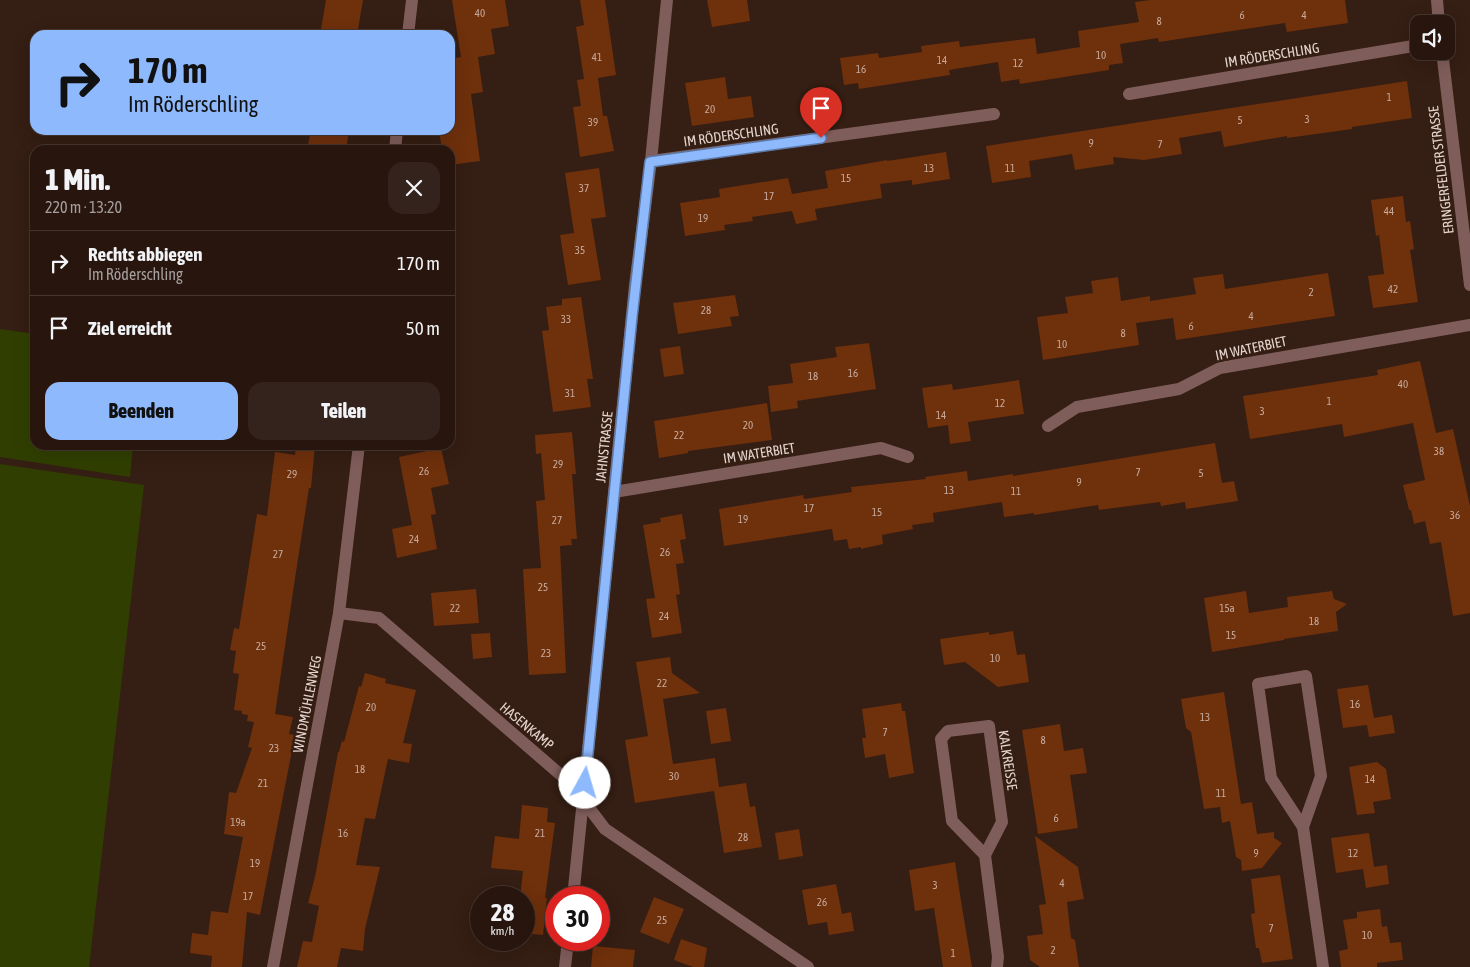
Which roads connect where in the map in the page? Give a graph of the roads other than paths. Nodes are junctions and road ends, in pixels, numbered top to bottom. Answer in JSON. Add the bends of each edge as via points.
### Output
{"nodes":[{"id":1,"x":412,"y":0,"type":"edge"},
{"id":2,"x":667,"y":0,"type":"edge"},
{"id":3,"x":1437,"y":0,"type":"edge"},
{"id":4,"x":1438,"y":15,"type":"edge"},
{"id":5,"x":409,"y":30,"type":"edge"},
{"id":6,"x":1410,"y":47,"type":"edge"},
{"id":7,"x":1443,"y":60,"type":"edge"},
{"id":8,"x":1129,"y":94,"type":"dead end"},
{"id":9,"x":994,"y":114,"type":"dead end"},
{"id":10,"x":650,"y":162,"type":"junction"},
{"id":11,"x":1470,"y":285,"type":"edge"},
{"id":12,"x":1470,"y":324,"type":"edge"},
{"id":13,"x":1048,"y":426,"type":"dead end"},
{"id":14,"x":359,"y":450,"type":"edge"},
{"id":15,"x":908,"y":457,"type":"dead end"},
{"id":16,"x":614,"y":492,"type":"junction"},
{"id":17,"x":339,"y":613,"type":"junction"},
{"id":18,"x":583,"y":800,"type":"junction"},
{"id":19,"x":1303,"y":827,"type":"junction"},
{"id":20,"x":985,"y":855,"type":"junction"},
{"id":21,"x":573,"y":886,"type":"edge"},
{"id":22,"x":567,"y":951,"type":"edge"},
{"id":23,"x":273,"y":967,"type":"edge"},
{"id":24,"x":565,"y":967,"type":"edge"},
{"id":25,"x":808,"y":967,"type":"edge"},
{"id":26,"x":997,"y":967,"type":"edge"},
{"id":27,"x":1323,"y":967,"type":"edge"}],
"edges":[{"from":1,"to":5,"type":"street"},
{"from":2,"to":10,"type":"street","name":"JAHNSTRASSE"},
{"from":3,"to":4,"type":"street"},
{"from":6,"to":8,"type":"street","name":"IM RÖDERSCHLING"},
{"from":7,"to":11,"type":"street","name":"ERINGERFELDER STRASSE"},
{"from":9,"to":10,"type":"street","name":"IM RÖDERSCHLING"},
{"from":10,"to":16,"type":"street","name":"JAHNSTRASSE"},
{"from":12,"to":13,"type":"street","name":"IM WATERBIET","via":[[1220,368],[1179,389],[1077,407]]},
{"from":14,"to":17,"type":"street","name":"WINDMÜHLENWEG"},
{"from":15,"to":16,"type":"street","name":"IM WATERBIET","via":[[881,448]]},
{"from":16,"to":18,"type":"street","name":"JAHNSTRASSE"},
{"from":17,"to":18,"type":"street","name":"HASENKAMP","via":[[379,618],[562,776]]},
{"from":17,"to":23,"type":"street","name":"WINDMÜHLENWEG"},
{"from":18,"to":21,"type":"street","name":"JAHNSTRASSE"},
{"from":18,"to":25,"type":"street","name":"HASENKAMP","via":[[605,828]]},
{"from":19,"to":19,"type":"street","via":[[1321,776],[1306,676],[1258,684],[1271,778]]},
{"from":19,"to":27,"type":"street"},
{"from":20,"to":20,"type":"street","name":"KALKREISSE","via":[[952,821],[941,739],[948,731],[989,726],[1002,822]]},
{"from":20,"to":26,"type":"street"},
{"from":22,"to":24,"type":"street"}]}
